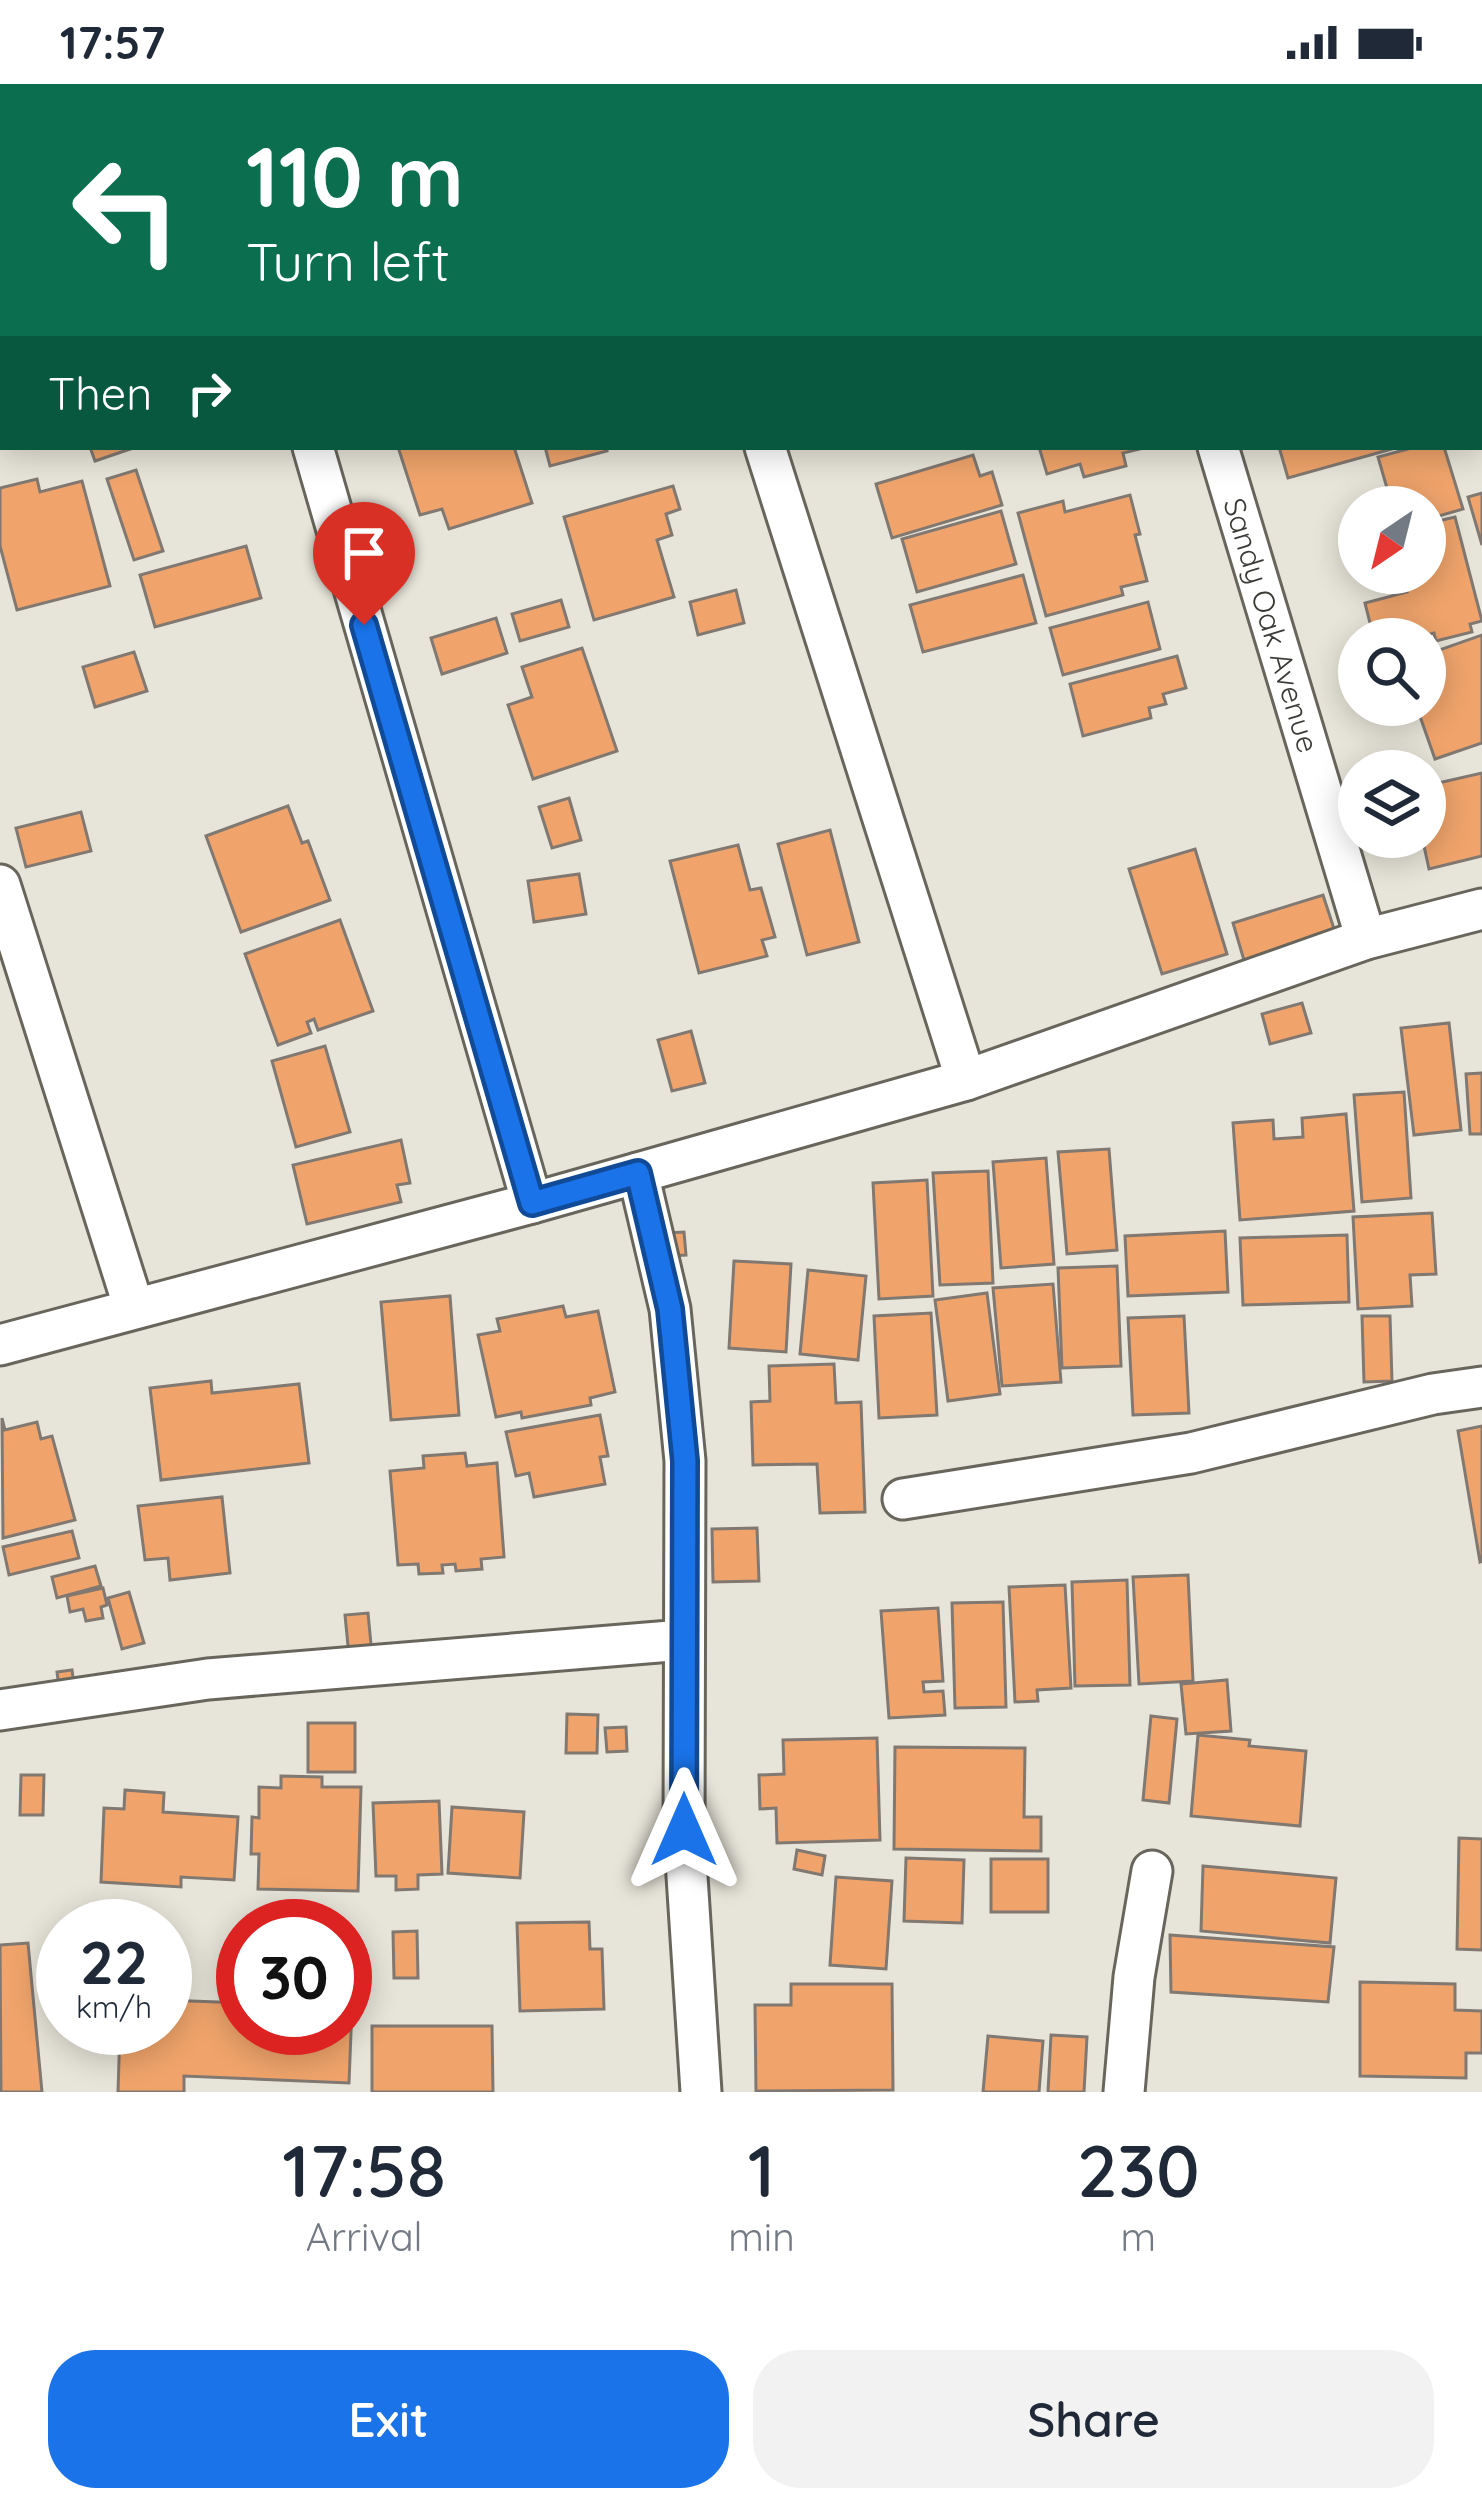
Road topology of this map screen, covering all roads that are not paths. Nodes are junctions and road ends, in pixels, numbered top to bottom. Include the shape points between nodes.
1 (314, 450) edge
2 (766, 450) edge
3 (1219, 450) edge
4 (0, 885) edge
5 (1482, 909) edge
6 (1366, 939) junction
7 (966, 1080) junction
8 (638, 1173) junction
9 (532, 1203) junction
10 (134, 1308) junction
11 (0, 1345) edge
12 (1482, 1387) edge
13 (902, 1499) dead end
14 (683, 1640) junction
15 (0, 1711) edge
16 (1153, 1870) dead end
17 (701, 2092) edge
18 (1124, 2092) edge

1 - 9 street
2 - 7 street
3 - 6 street, Sandy Oak Avenue
4 - 10 street
5 - 6 street
6 - 7 street
7 - 8 street
8 - 9 street
8 - 14 street via 670,1309 683,1439
9 - 10 street
10 - 11 street
12 - 13 street via 1191,1453
14 - 15 street via 208,1679
14 - 17 street via 684,1830
16 - 18 street

